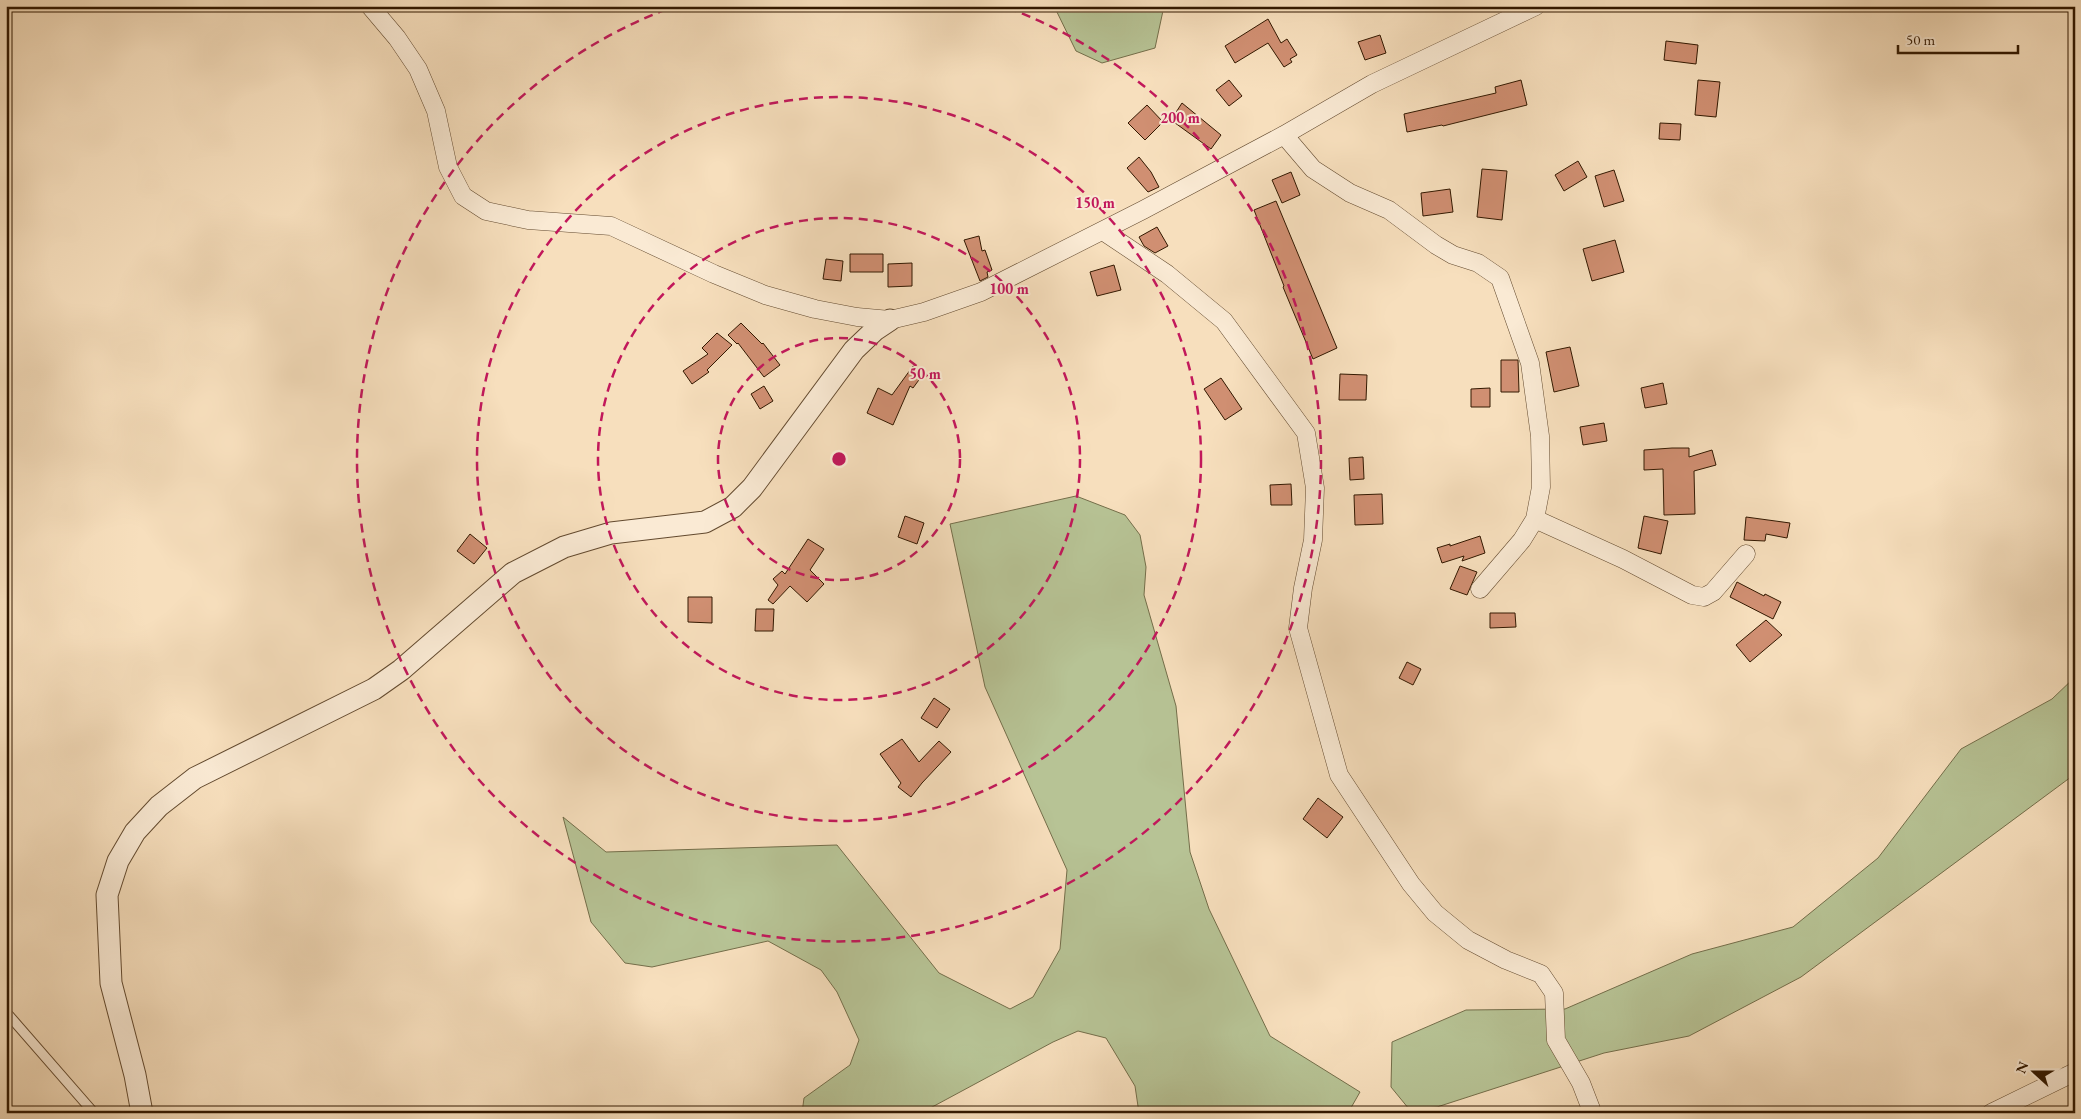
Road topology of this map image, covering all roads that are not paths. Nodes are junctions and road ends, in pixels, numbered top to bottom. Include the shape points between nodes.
1 (370, 6) edge
2 (1536, 6) edge
3 (1284, 135) junction
4 (1103, 231) junction
5 (890, 320) junction
6 (1535, 518) junction
7 (1746, 554) dead end
8 (1480, 589) dead end
9 (6, 1012) edge
10 (2075, 1072) edge
11 (94, 1113) edge
12 (142, 1113) edge
13 (1590, 1113) edge
14 (1990, 1113) edge

1 - 5 street via 418,69 436,110 448,166 463,196 486,211 528,220 611,226 766,295 815,309
2 - 3 street via 1372,84
3 - 4 street
3 - 6 street via 1313,169 1350,193 1389,210 1453,255 1478,263 1500,278 1530,362 1540,436 1541,487
4 - 5 street via 981,292
4 - 13 street via 1167,274 1224,321 1306,433 1315,488 1313,540 1302,588 1298,628 1339,775 1411,884 1435,913 1468,940 1541,974 1554,993 1556,1040 1581,1083
5 - 12 street via 854,350 758,481 733,507 706,522 611,533 564,548 513,573 401,670 374,689 195,778 159,806 135,832 118,860 107,895 111,983
6 - 7 street via 1692,595 1704,597 1713,592
6 - 8 street via 1522,540
9 - 11 lane
10 - 14 street

